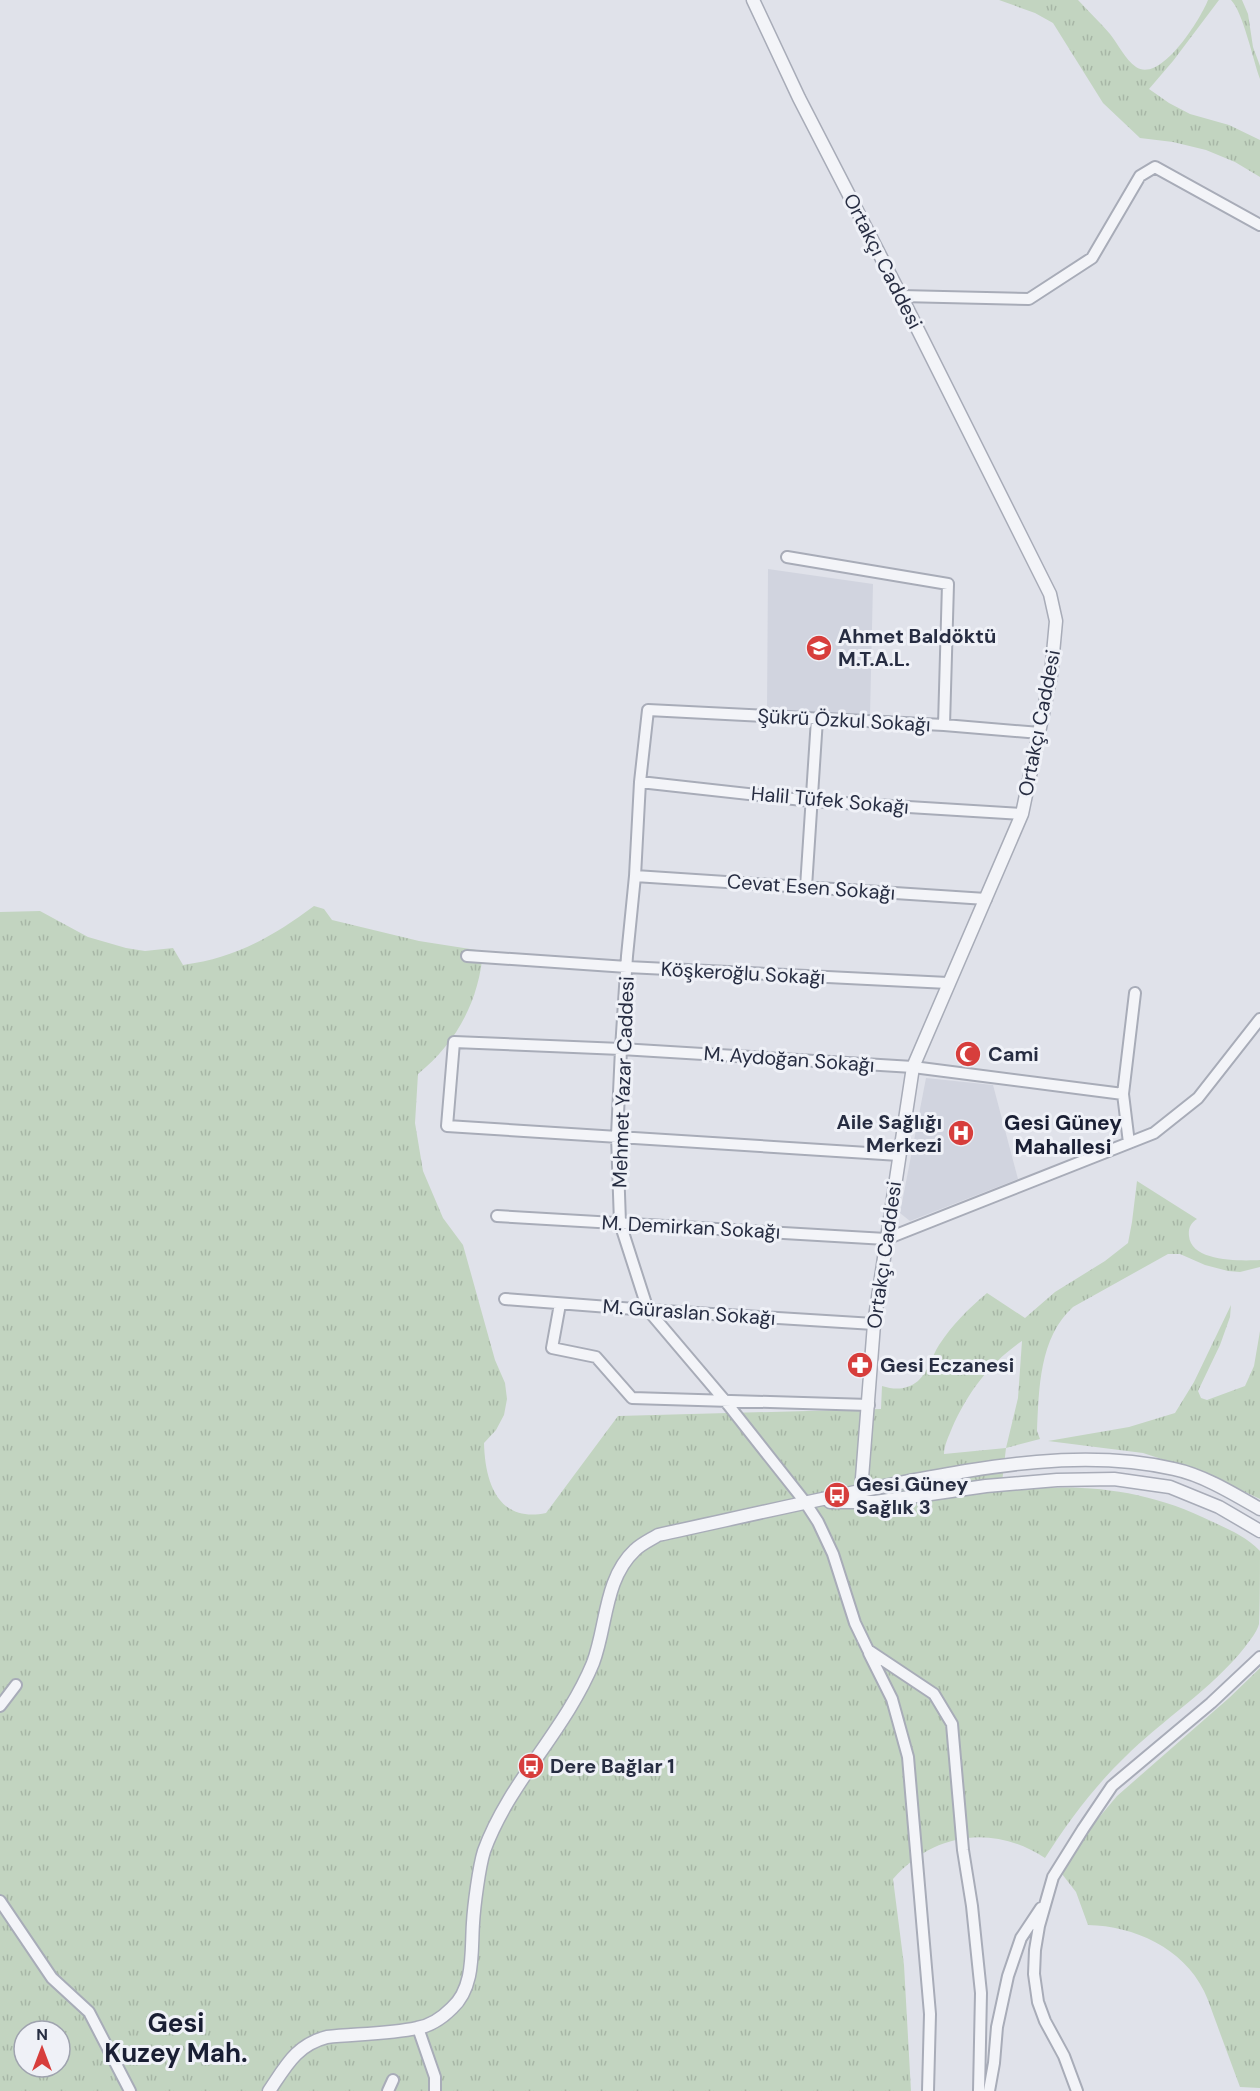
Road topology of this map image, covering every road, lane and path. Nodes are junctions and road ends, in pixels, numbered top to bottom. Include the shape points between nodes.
1 (753, 0) edge
2 (1260, 225) edge
3 (901, 296) junction
4 (787, 557) dead end
5 (648, 710) joint
6 (817, 719) junction
7 (944, 725) junction
8 (1040, 733) junction
9 (640, 782) junction
10 (811, 801) junction
11 (1022, 814) junction
12 (635, 876) junction
13 (806, 887) junction
14 (986, 899) junction
15 (467, 956) dead end
16 (627, 967) junction
17 (948, 983) junction
18 (1135, 993) dead end
19 (1260, 1019) edge
20 (621, 1049) junction
21 (913, 1067) junction
22 (1123, 1094) junction
23 (616, 1136) junction
24 (1129, 1143) junction
25 (898, 1155) junction
26 (497, 1216) dead end
27 (620, 1223) junction
28 (886, 1239) junction
29 (505, 1299) dead end
30 (560, 1304) junction
31 (648, 1310) junction
32 (874, 1324) junction
33 (726, 1402) junction
34 (868, 1405) junction
35 (861, 1491) junction
36 (805, 1502) junction
37 (1260, 1509) edge
38 (1260, 1531) edge
39 (868, 1650) junction
40 (1260, 1657) edge
41 (16, 1685) dead end
42 (0, 1706) edge
43 (1048, 1898) junction
44 (0, 1901) edge
45 (418, 2028) junction
46 (393, 2080) dead end
47 (130, 2091) edge
48 (268, 2091) edge
49 (388, 2091) edge
50 (435, 2091) edge
51 (928, 2091) edge
52 (979, 2091) edge
53 (988, 2091) edge
54 (1077, 2091) edge

1 - 3 street, Ortakçı Caddesi
2 - 3 street via 1155,167 1140,176 1092,258 1029,299
3 - 8 street, Ortakçı Caddesi via 1050,594 1056,621 1052,675
4 - 7 street via 948,584
5 - 6 street, Şükrü Özkul Sokağı
5 - 9 street, Mehmet Yazar Caddesi
6 - 7 street, Şükrü Özkul Sokağı
6 - 10 street
7 - 8 street, Şükrü Özkul Sokağı
8 - 11 street, Ortakçı Caddesi
9 - 10 street, Halil Tüfek Sokağı
9 - 12 street, Mehmet Yazar Caddesi
10 - 11 street, Halil Tüfek Sokağı
10 - 13 street
11 - 14 street, Ortakçı Caddesi
12 - 13 street, Cevat Esen Sokağı
12 - 16 street, Mehmet Yazar Caddesi
13 - 14 street, Cevat Esen Sokağı
14 - 17 street, Ortakçı Caddesi
15 - 16 street, Köşkeroğlu Sokağı
16 - 17 street, Köşkeroğlu Sokağı
16 - 20 street, Mehmet Yazar Caddesi
17 - 21 street, Ortakçı Caddesi
18 - 22 street
19 - 24 street via 1198,1098 1154,1133
20 - 21 street, M. Aydoğan Sokağı
20 - 23 street, Mehmet Yazar Caddesi
20 - 23 street, M. Aydoğan Sokağı via 454,1042 447,1126
21 - 22 street, M. Aydoğan Sokağı
21 - 25 street, Ortakçı Caddesi
22 - 24 street
23 - 25 street
23 - 27 street, Mehmet Yazar Caddesi
24 - 28 street
25 - 28 street, Ortakçı Caddesi
26 - 27 street, M. Demirkan Sokağı
27 - 28 street, M. Demirkan Sokağı
27 - 31 street, Mehmet Yazar Caddesi
28 - 32 street, Ortakçı Caddesi
29 - 30 street, M. Güraslan Sokağı
30 - 31 street, M. Güraslan Sokağı
30 - 33 street via 552,1348 596,1357 632,1398
31 - 32 street, M. Güraslan Sokağı
31 - 33 street, Mehmet Yazar Caddesi
32 - 34 street, Ortakçı Caddesi
33 - 34 street
33 - 36 street, Mehmet Yazar Caddesi
34 - 35 street, Ortakçı Caddesi
35 - 36 street
35 - 37 street via 984,1467 1115,1460 1175,1469 1227,1490
36 - 38 street via 875,1502 986,1486 1114,1479 1170,1487 1219,1507
36 - 39 street, Mehmet Yazar Caddesi via 833,1554
36 - 45 street via 658,1535 635,1550 621,1566 613,1582 593,1663 558,1729 514,1790 484,1852 466,1988 454,2006 437,2020
39 - 51 street, Mehmet Yazar Caddesi via 892,1699 908,1757 930,2014
39 - 52 street via 934,1694 952,1724 981,1993
40 - 43 street via 1113,1786 1053,1877
41 - 42 street
43 - 53 street via 1021,1938 1008,1976 996,2027
43 - 54 street via 1035,1950 1038,2002
44 - 47 street via 52,1978 89,2012
45 - 48 street via 314,2040 293,2056
45 - 50 street via 435,2077
46 - 49 street

